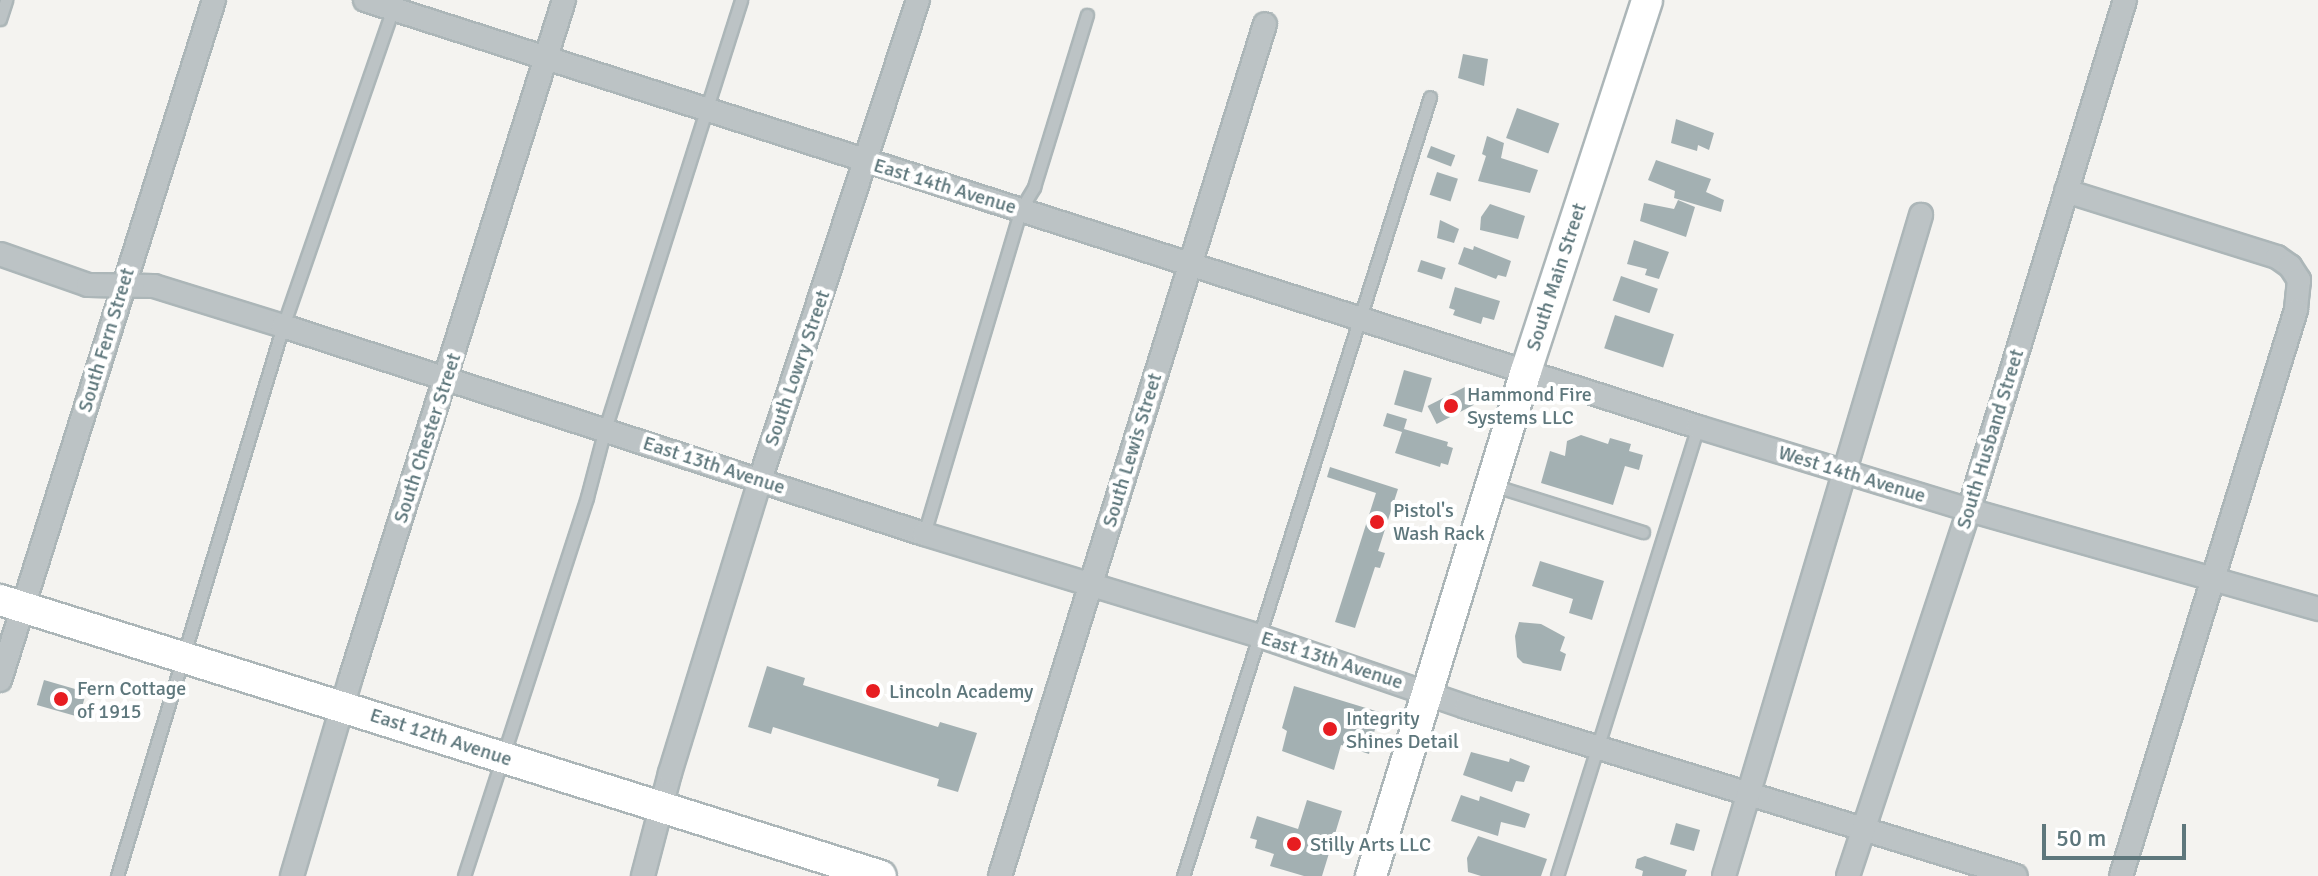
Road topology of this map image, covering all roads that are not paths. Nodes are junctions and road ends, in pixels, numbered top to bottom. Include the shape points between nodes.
1 (6, 0) edge
2 (214, 0) edge
3 (365, 0) edge
4 (564, 0) edge
5 (741, 0) edge
6 (918, 0) edge
7 (1647, 0) edge
8 (2125, 0) edge
9 (394, 4) edge
10 (1087, 15) dead end
11 (0, 19) edge
12 (1265, 24) dead end
13 (547, 58) junction
14 (1430, 97) dead end
15 (708, 110) junction
16 (867, 161) junction
17 (2066, 191) junction
18 (1021, 209) junction
19 (1921, 215) dead end
20 (0, 254) edge
21 (1191, 263) junction
22 (123, 286) junction
23 (1359, 320) junction
24 (283, 326) junction
25 (1526, 371) junction
26 (446, 378) junction
27 (1698, 427) junction
28 (605, 429) junction
29 (1847, 471) junction
30 (760, 480) junction
31 (1491, 484) junction
32 (1969, 510) junction
33 (1643, 532) dead end
34 (924, 534) junction
35 (2213, 581) junction
36 (1090, 584) junction
37 (12, 604) edge
38 (2318, 609) edge
39 (1259, 636) junction
40 (184, 656) junction
41 (0, 680) edge
42 (1426, 692) junction
43 (342, 705) junction
44 (1595, 745) junction
45 (501, 756) junction
46 (1749, 795) junction
47 (663, 807) junction
48 (1862, 828) junction
49 (117, 876) edge
50 (292, 876) edge
51 (464, 876) edge
52 (643, 876) edge
53 (881, 876) edge
54 (1000, 876) edge
55 (1183, 876) edge
56 (1371, 876) edge
57 (1557, 876) edge
58 (1724, 876) edge
59 (1848, 876) edge
60 (2016, 876) edge
61 (2121, 876) edge

1 - 11 lane
2 - 22 street, South Fern Street
3 - 9 street, East 14th Avenue
4 - 13 street, South Chester Street
5 - 15 lane
6 - 16 street, South Lowry Street
7 - 25 main road, South Main Street
8 - 17 street, South Husband Street
9 - 13 street, East 14th Avenue
9 - 24 lane
10 - 18 lane via 1034,187
12 - 21 street, South Lewis Street
13 - 15 street, East 14th Avenue
13 - 26 street, South Chester Street
14 - 23 lane
15 - 16 street, East 14th Avenue
15 - 28 lane
16 - 18 street, East 14th Avenue
16 - 30 street, South Lowry Street
17 - 32 street, South Husband Street
17 - 35 street via 2277,257 2299,280 2296,310
18 - 21 street, East 14th Avenue
18 - 34 lane
19 - 29 street
20 - 22 street, East 13th Avenue via 88,285
21 - 23 street, East 14th Avenue
21 - 36 street, South Lewis Street
22 - 24 street, East 13th Avenue via 154,286
22 - 37 street, South Fern Street
23 - 25 street, East 14th Avenue
23 - 39 lane
24 - 26 street, East 13th Avenue
24 - 40 lane
25 - 27 street, West 14th Avenue
25 - 31 main road, South Main Street
26 - 28 street, East 13th Avenue
26 - 43 street, South Chester Street
27 - 29 street, West 14th Avenue
27 - 44 lane
28 - 30 street, East 13th Avenue
28 - 45 lane
29 - 32 street, West 14th Avenue
29 - 46 street
30 - 34 street, East 13th Avenue
30 - 47 street, South Lowry Street
31 - 33 lane
31 - 42 main road, South Main Street
32 - 35 street, West 14th Avenue
32 - 48 street, South Husband Street
34 - 36 street, East 13th Avenue
35 - 38 street, West 14th Avenue
35 - 61 street
36 - 39 street, East 13th Avenue
36 - 54 street, South Lewis Street
37 - 40 main road, East 12th Avenue
37 - 41 street, South Fern Street
39 - 42 street, East 13th Avenue
39 - 55 lane
40 - 43 main road, East 12th Avenue
40 - 49 lane
42 - 44 street, East 13th Avenue
42 - 56 main road, South Main Street
43 - 45 main road, East 12th Avenue
43 - 50 street, South Chester Street
44 - 46 street, East 13th Avenue
44 - 57 lane
45 - 47 main road, East 12th Avenue
45 - 51 lane
46 - 48 street, East 13th Avenue
46 - 58 street
47 - 52 street, South Lowry Street
47 - 53 main road, East 12th Avenue via 822,862
48 - 59 street, South Husband Street
48 - 60 street, East 13th Avenue

